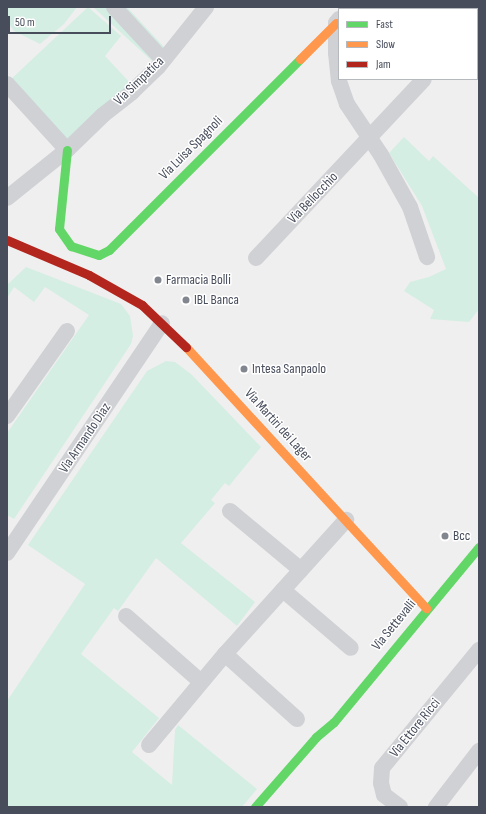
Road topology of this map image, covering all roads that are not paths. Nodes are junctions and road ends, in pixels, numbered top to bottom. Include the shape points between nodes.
1 (114, 7) edge
2 (206, 7) edge
3 (337, 21) edge
4 (338, 51) edge
5 (163, 60) junction
6 (339, 80) edge
7 (423, 80) edge
8 (7, 84) edge
9 (370, 139) junction
10 (67, 150) junction
11 (7, 198) edge
12 (7, 240) edge
13 (427, 257) dead end
14 (256, 258) dead end
15 (162, 323) junction
16 (67, 331) dead end
17 (7, 416) edge
18 (230, 511) dead end
19 (346, 520) junction
20 (9, 543) edge
21 (479, 547) edge
22 (301, 570) junction
23 (283, 590) junction
24 (426, 608) junction
25 (126, 616) dead end
26 (351, 648) dead end
27 (479, 650) edge
28 (225, 654) junction
29 (201, 682) junction
30 (297, 719) dead end
31 (334, 722) junction
32 (149, 745) dead end
33 (326, 745) dead end
34 (479, 751) edge
35 (255, 807) edge
36 (400, 807) edge
37 (436, 807) edge

1 - 5 street
2 - 5 street, Via Simpatica
3 - 4 street
3 - 10 street, Via Luisa Spagnoli via 109,250 98,255 71,246 59,229
5 - 10 street, Via Simpatica
6 - 9 street via 347,104
7 - 9 street, Via Bellocchio
8 - 10 street
9 - 13 street via 410,207
9 - 14 street, Via Bellocchio
10 - 11 street, Via Simpatica
12 - 15 street, Via Martiri dei Lager via 117,288
15 - 19 street, Via Martiri dei Lager via 202,362
15 - 20 street, Via Armando Diaz
16 - 17 street
18 - 22 street
19 - 22 street
19 - 24 street, Via Martiri dei Lager
21 - 24 street, Via Settevalli
22 - 23 street
23 - 26 street
23 - 28 street
24 - 31 street, Via Settevalli
25 - 29 street
27 - 36 street, Via Ettore Ricci via 382,768 380,783 384,796
28 - 29 street
28 - 30 street
29 - 32 street
31 - 33 street, Via Settevalli
31 - 35 street, Via Settevalli via 316,737
34 - 37 street

